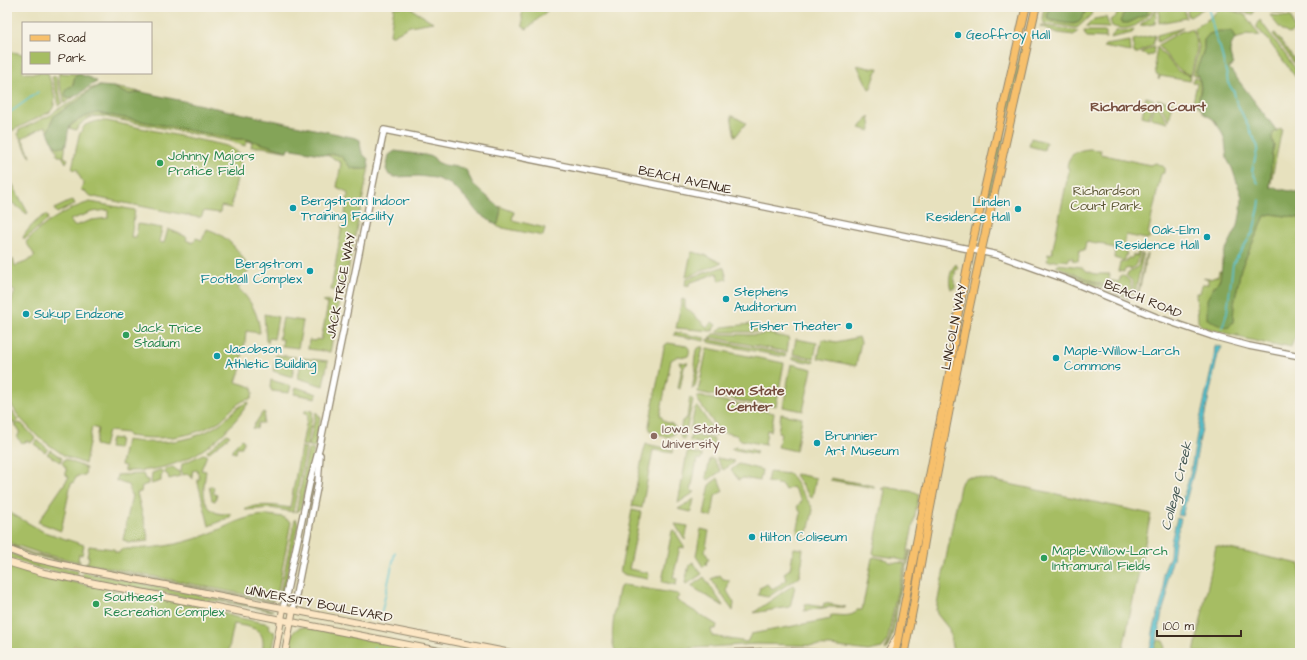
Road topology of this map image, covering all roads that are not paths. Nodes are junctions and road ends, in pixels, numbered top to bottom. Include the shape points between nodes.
1 (1026, 7) edge
2 (1036, 7) edge
3 (384, 130) joint
4 (971, 250) junction
5 (981, 252) junction
6 (1300, 356) edge
7 (320, 446) junction
8 (7, 549) edge
9 (7, 562) edge
10 (283, 608) junction
11 (293, 610) junction
12 (281, 620) junction
13 (290, 622) junction
14 (898, 634) junction
15 (908, 637) junction
16 (275, 653) edge
17 (285, 653) edge
18 (449, 653) edge
19 (511, 653) edge
20 (724, 653) edge
21 (819, 653) edge
22 (887, 653) edge
23 (894, 653) edge
24 (904, 653) edge
25 (909, 653) edge

1 - 4 main road, LINCOLN WAY
2 - 5 main road, LINCOLN WAY
3 - 4 street, BEACH AVENUE
3 - 7 street, JACK TRICE WAY
4 - 5 street, BEACH AVENUE
4 - 14 main road, LINCOLN WAY
5 - 6 street, BEACH ROAD via 1038,268 1212,336
5 - 15 main road, LINCOLN WAY via 928,515
7 - 10 street, JACK TRICE WAY via 308,489
7 - 11 street, JACK TRICE WAY via 318,484
8 - 10 main road, UNIVERSITY BOULEVARD via 45,561
9 - 12 main road, UNIVERSITY BOULEVARD via 44,573
10 - 11 main road, UNIVERSITY BOULEVARD
10 - 12 main road
11 - 13 main road
11 - 19 main road, UNIVERSITY BOULEVARD
12 - 13 main road, UNIVERSITY BOULEVARD
12 - 16 main road
13 - 17 main road
13 - 18 main road, UNIVERSITY BOULEVARD
14 - 22 main road
14 - 23 main road, LINCOLN WAY
15 - 24 main road, LINCOLN WAY
15 - 25 main road
20 - 21 main road

